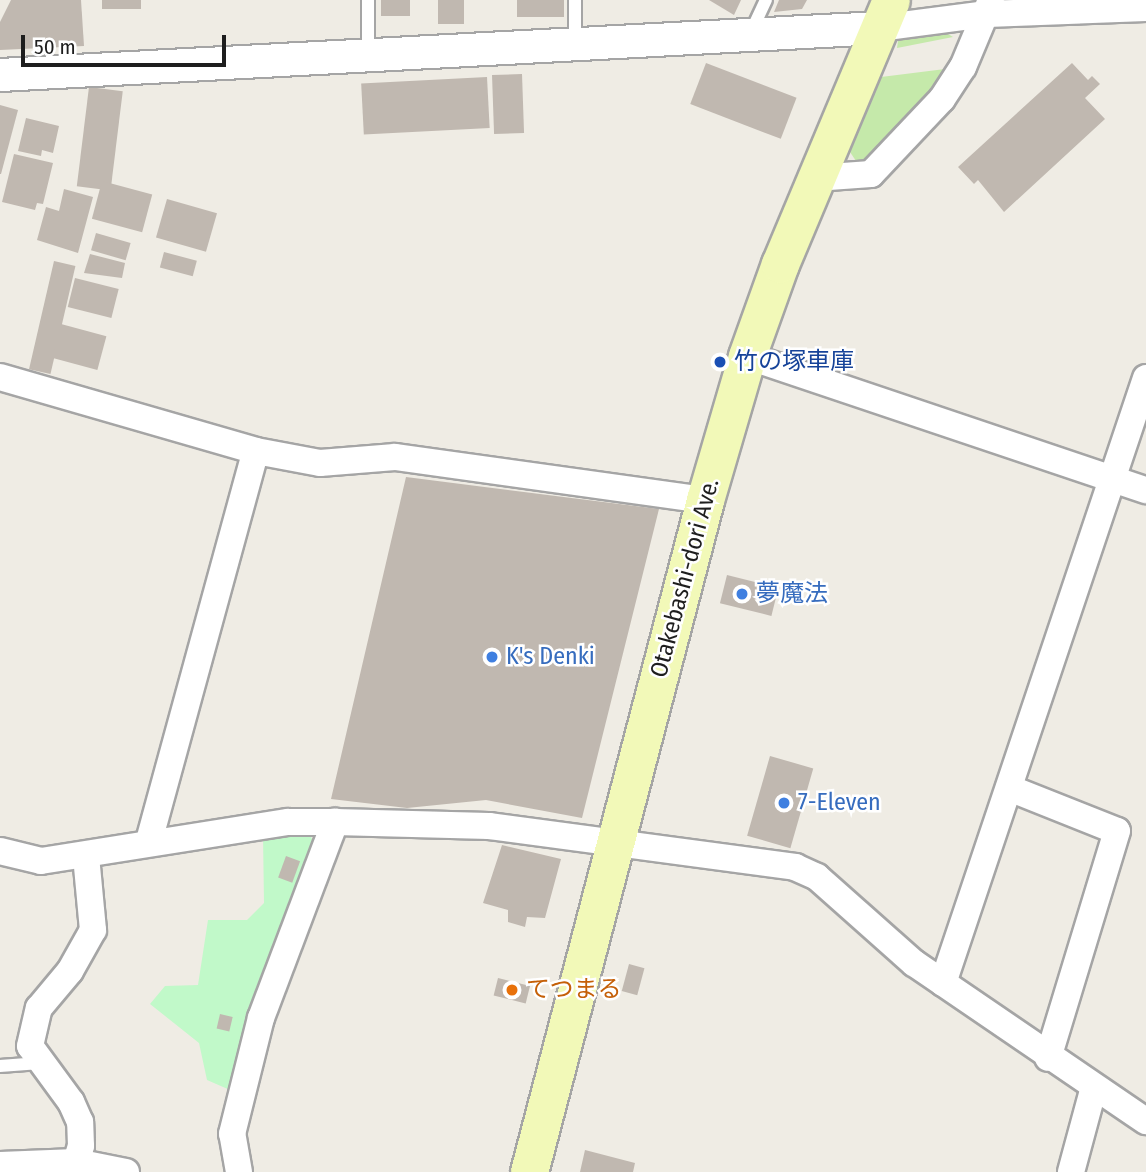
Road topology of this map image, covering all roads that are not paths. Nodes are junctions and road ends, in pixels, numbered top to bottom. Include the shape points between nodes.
1 (368, 0) edge
2 (575, 0) edge
3 (766, 0) edge
4 (989, 7) edge
5 (1146, 8) edge
6 (885, 14) edge
7 (751, 32) junction
8 (575, 43) junction
9 (368, 54) junction
10 (0, 75) edge
11 (816, 178) junction
12 (747, 356) junction
13 (0, 377) edge
14 (1146, 377) edge
15 (256, 451) junction
16 (1112, 479) junction
17 (1146, 491) edge
18 (705, 500) junction
19 (1009, 788) junction
20 (335, 822) junction
21 (149, 841) junction
22 (615, 844) junction
23 (0, 851) edge
24 (86, 856) junction
25 (943, 983) junction
26 (1048, 1058) junction
27 (40, 1063) junction
28 (0, 1066) edge
29 (1094, 1087) junction
30 (1146, 1121) edge
31 (0, 1165) edge
32 (67, 1166) edge
33 (126, 1172) edge
34 (239, 1172) edge
35 (529, 1172) edge
36 (1071, 1172) edge

1 - 9 lane
2 - 8 lane
3 - 7 lane
4 - 5 street
4 - 6 street
4 - 11 street via 963,67 942,99 871,174
6 - 7 street
6 - 11 main road, Otakebashi-dori Ave.
7 - 8 street
8 - 9 street
9 - 10 street
11 - 12 main road, Otakebashi-dori Ave.
12 - 16 street
12 - 18 main road, Otakebashi-dori Ave.
13 - 15 street
14 - 16 street
15 - 18 street via 320,463 395,457
15 - 21 street
16 - 17 street
16 - 19 street
18 - 22 main road, Otakebashi-dori Ave.
19 - 25 street
19 - 26 street via 1118,831
20 - 21 street via 288,822
20 - 22 street via 489,825
20 - 34 street via 261,1018 232,1134
21 - 24 street
22 - 25 street via 795,867 817,877
22 - 35 main road, Otakebashi-dori Ave.
23 - 24 street via 41,861
24 - 27 street via 93,930 70,971 39,1008 30,1045
25 - 26 street
26 - 29 street
27 - 28 lane
27 - 32 street via 71,1101 80,1122 81,1146
29 - 30 street
29 - 36 street
31 - 32 street
32 - 33 street

